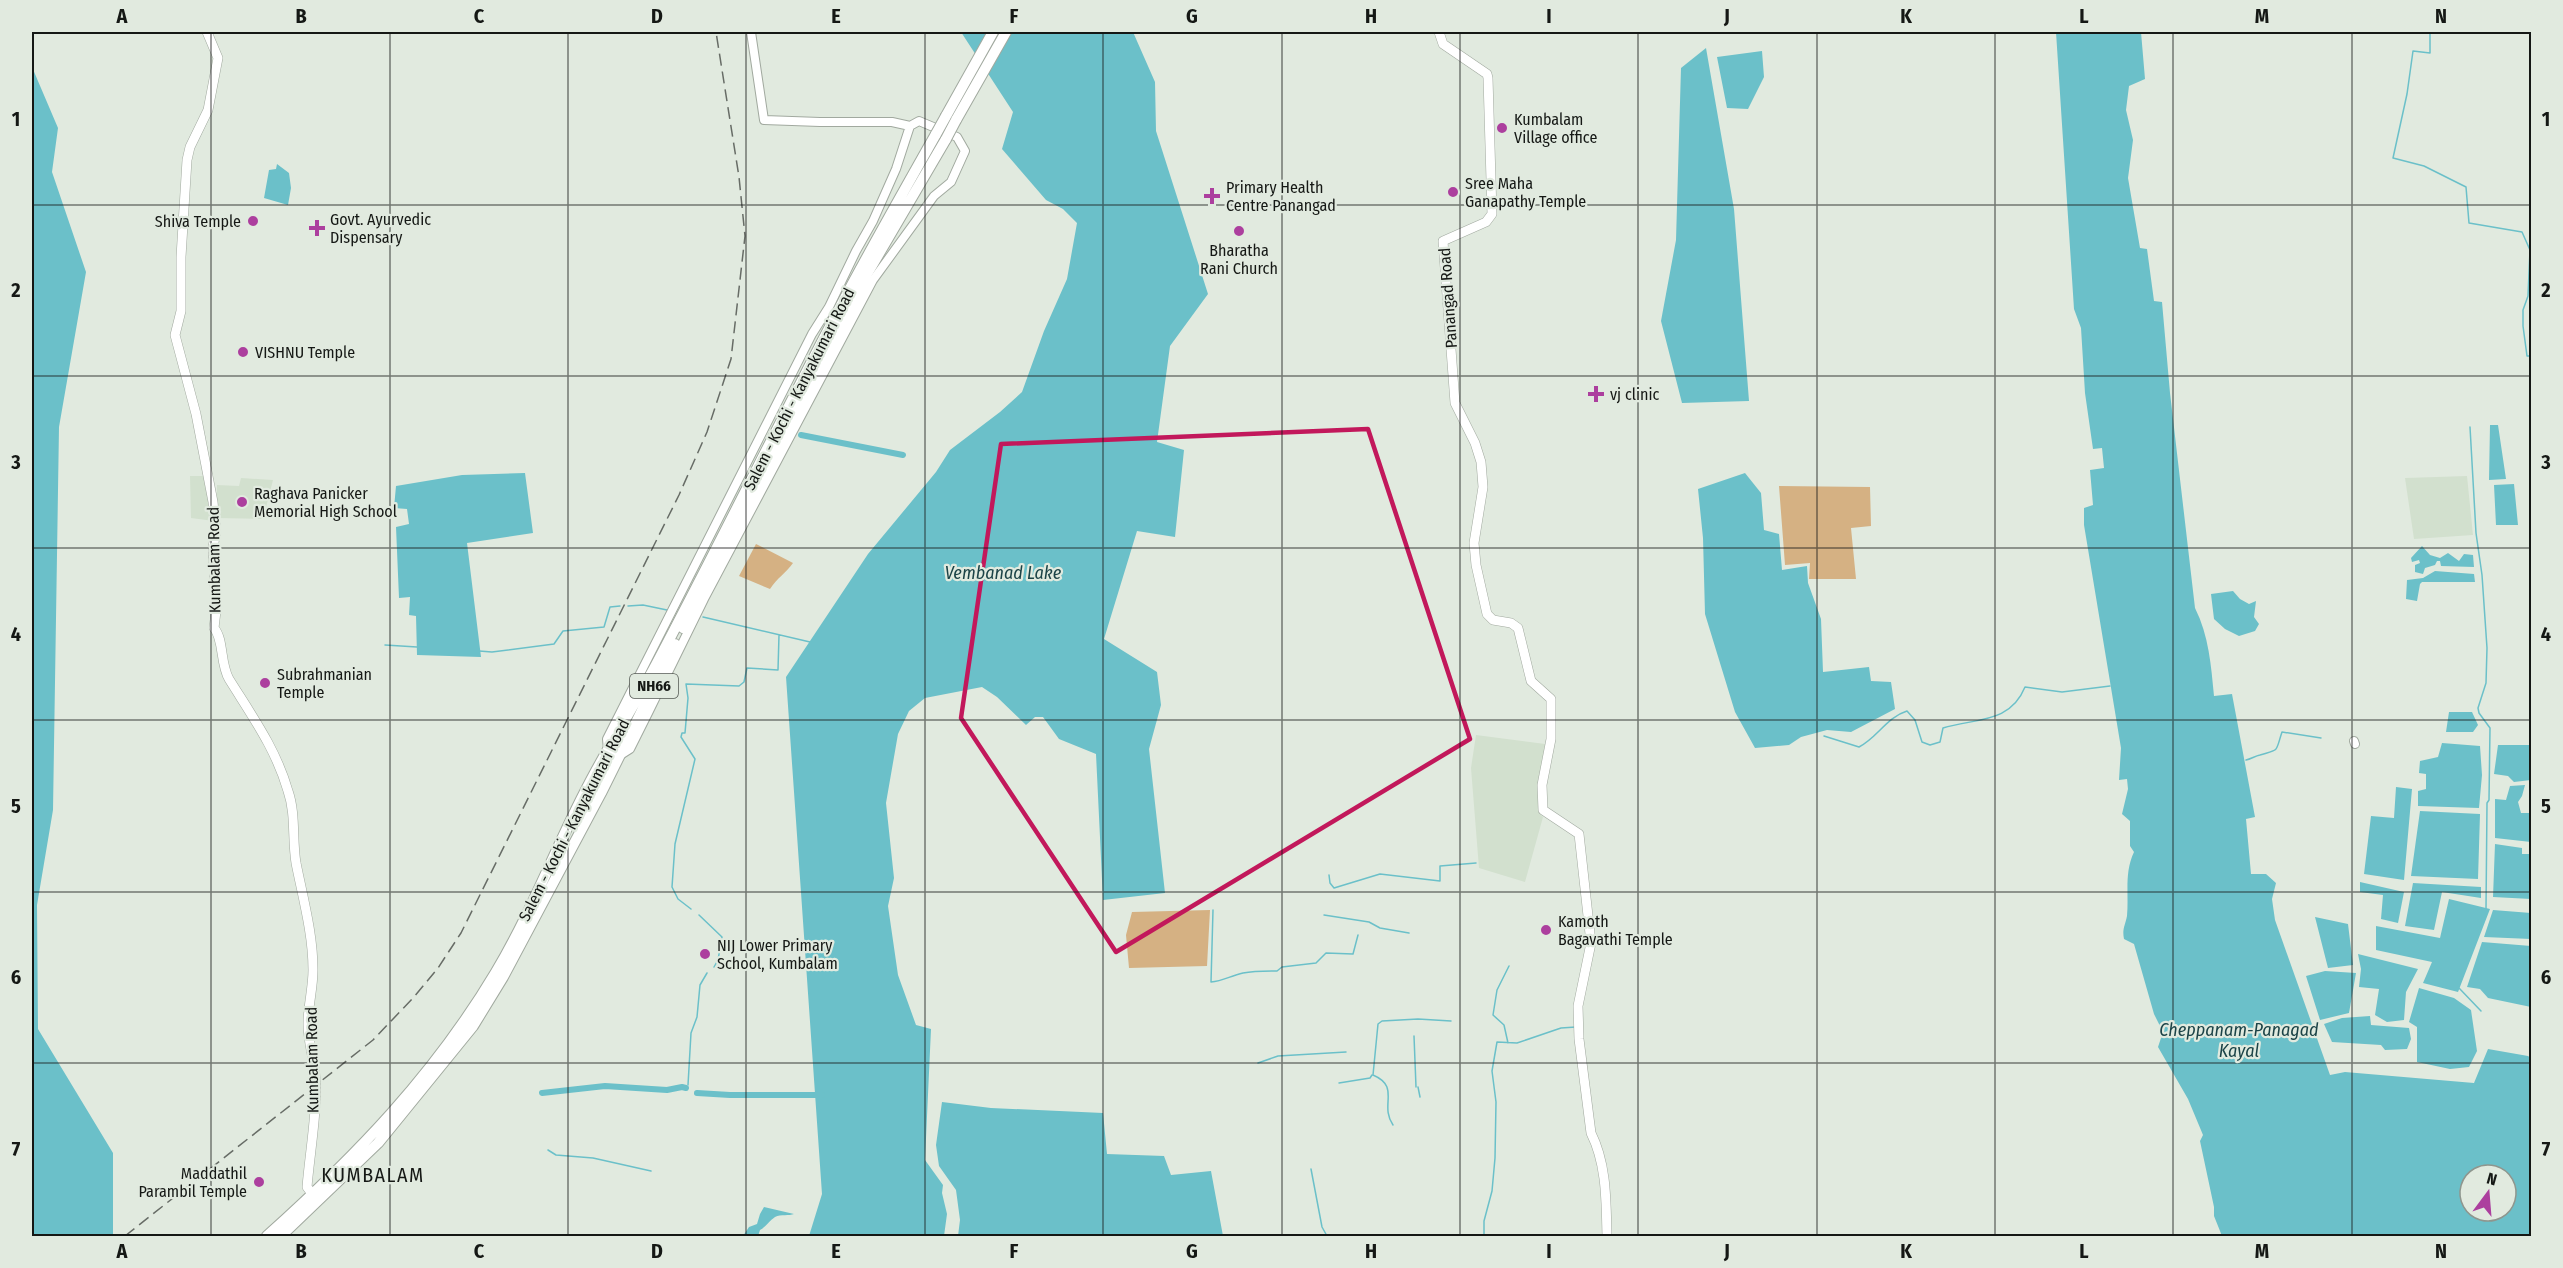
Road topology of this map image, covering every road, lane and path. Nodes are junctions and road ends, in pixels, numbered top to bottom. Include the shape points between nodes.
1 (207, 32) edge
2 (751, 32) edge
3 (993, 32) edge
4 (1006, 32) edge
5 (1439, 32) edge
6 (967, 91) junction
7 (910, 126) junction
8 (942, 134) junction
9 (800, 361) junction
10 (810, 367) junction
11 (608, 750) junction
12 (619, 756) junction
13 (310, 1191) junction
14 (267, 1236) edge
15 (281, 1236) edge
16 (1607, 1236) edge

1 - 13 main road, Kumbalam Road via 218,58 208,110 189,147 181,310 175,335 213,502 214,628 219,633 228,677 275,753 295,825 296,861 312,944 308,1021 315,1092
2 - 7 street via 764,120 892,122
3 - 6 highway, NH66
4 - 6 highway, NH66
5 - 16 main road, Panangad Road via 1443,44 1488,78 1492,214 1486,222 1443,241 1455,403 1481,462 1483,487 1474,543 1487,614 1518,628 1531,681 1551,699 1543,810 1579,834 1591,943 1578,1006 1579,1039 1591,1133 1605,1182
6 - 8 highway, NH66, bridge
7 - 8 street via 919,122
7 - 9 street via 873,221
8 - 10 highway, Salem - Kochi - Kanyakumari Road / NH66 via 848,292
8 - 12 highway, Salem - Kochi - Kanyakumari Road / NH66
8 - 12 street via 965,151 951,182 933,196 873,280 704,599 630,749
9 - 10 highway
9 - 11 street via 607,739
10 - 11 highway, Salem - Kochi - Kanyakumari Road / NH66 via 657,664
11 - 12 street
11 - 13 highway, Salem - Kochi - Kanyakumari Road / NH66 via 503,960 469,1014 380,1129
12 - 15 highway, Salem - Kochi - Kanyakumari Road / NH66 via 503,977 473,1026 417,1103
13 - 14 highway, Salem - Kochi - Kanyakumari Road / NH66

